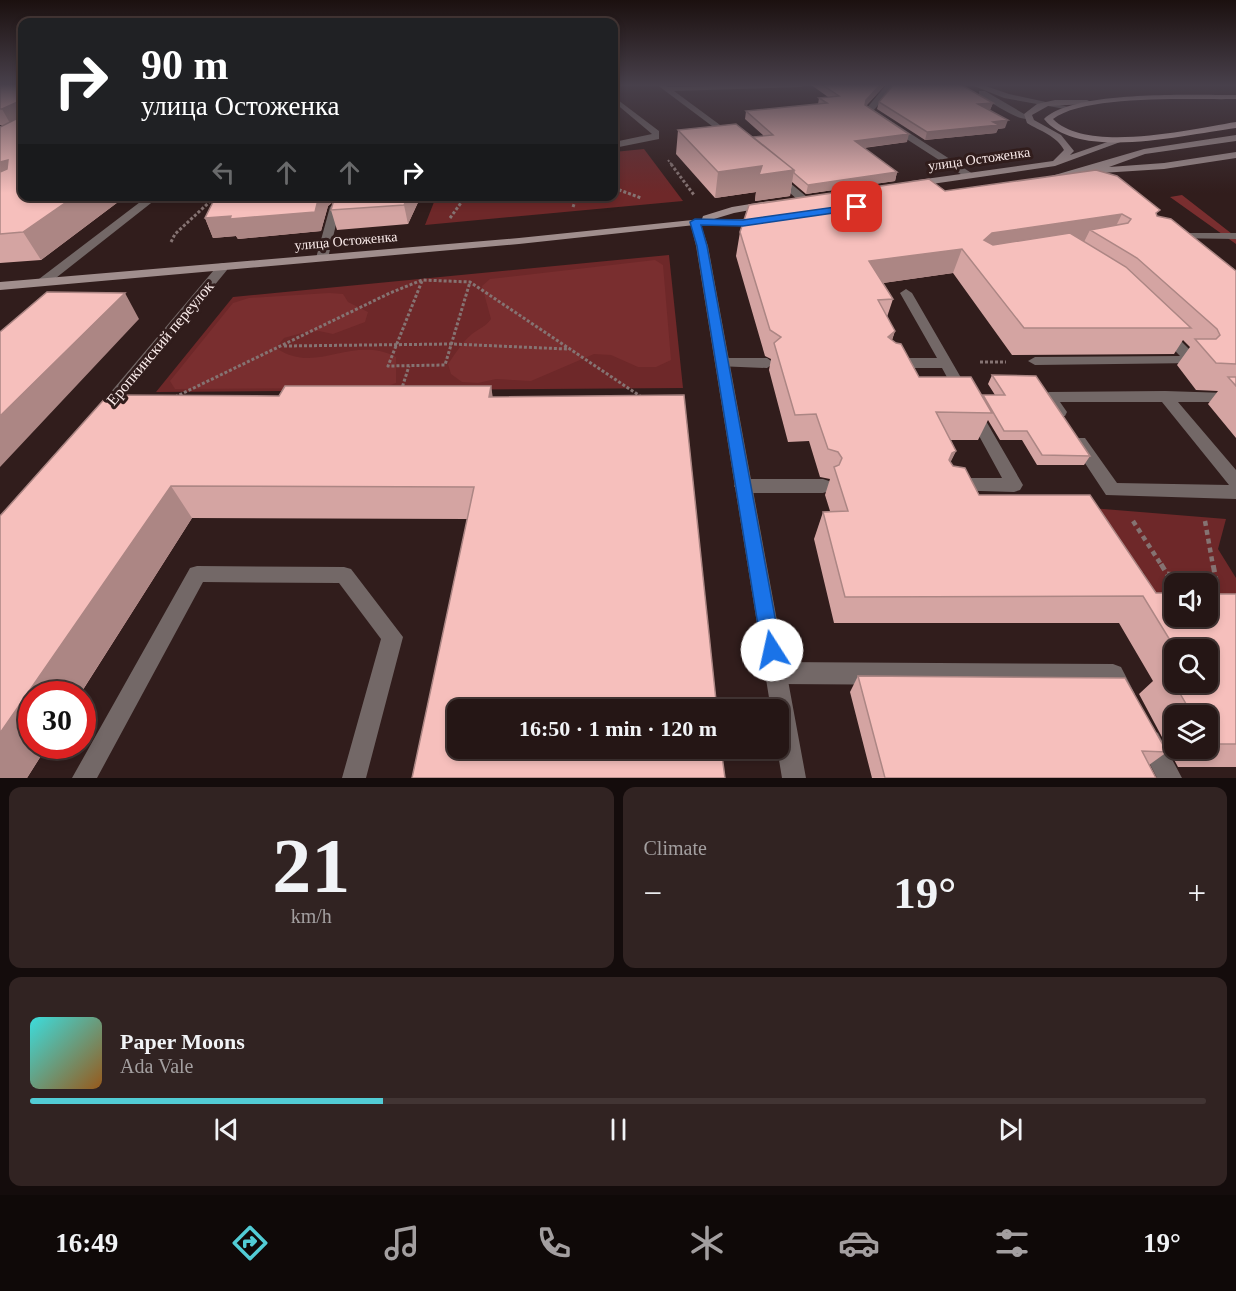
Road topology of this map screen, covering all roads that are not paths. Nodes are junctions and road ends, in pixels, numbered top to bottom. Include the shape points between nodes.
1 (640, 120) edge
2 (708, 120) edge
3 (883, 120) edge
4 (1030, 120) edge
5 (1049, 120) edge
6 (1236, 124) edge
7 (1236, 138) edge
8 (1119, 141) junction
9 (618, 144) edge
10 (743, 147) edge
11 (1236, 155) edge
12 (1055, 163) junction
13 (768, 169) edge
14 (1089, 170) junction
15 (970, 176) junction
16 (1045, 178) edge
17 (1113, 182) edge
18 (903, 185) edge
19 (814, 197) edge
20 (803, 199) junction
21 (791, 200) edge
22 (148, 201) edge
23 (344, 201) edge
24 (779, 202) edge
25 (779, 219) edge
26 (695, 222) junction
27 (1177, 232) junction
28 (1159, 236) edge
29 (1236, 236) edge
30 (1200, 251) edge
31 (322, 258) junction
32 (224, 267) junction
33 (43, 282) junction
34 (0, 286) edge
35 (906, 293) dead end
36 (1151, 320) edge
37 (1035, 361) edge
38 (722, 363) junction
39 (767, 363) dead end
40 (889, 363) edge
41 (947, 363) junction
42 (1165, 396) junction
43 (1222, 397) edge
44 (94, 421) edge
45 (1236, 482) edge
46 (743, 486) junction
47 (823, 486) dead end
48 (947, 486) edge
49 (1236, 492) edge
50 (776, 674) junction
51 (84, 778) edge
52 (354, 778) edge
53 (794, 778) edge
54 (1170, 778) edge

1 - 9 street via 656,137
2 - 10 street
3 - 15 street
4 - 12 main road, улица Остоженка via 1067,146 1069,151
5 - 8 main road via 1080,135
6 - 8 main road
7 - 14 main road, улица Остоженка via 1144,152
8 - 12 main road, улица Остоженка
11 - 14 main road via 1154,167
12 - 15 main road, улица Остоженка
13 - 20 street
14 - 16 main road, улица Остоженка
14 - 17 street
15 - 18 main road, улица Остоженка
19 - 20 main road
20 - 21 main road
22 - 33 street
23 - 31 street via 335,207
24 - 26 main road, улица Остоженка via 732,210
25 - 26 main road, улица Остоженка
26 - 31 main road, улица Остоженка
26 - 38 street
27 - 28 street
27 - 29 street
27 - 30 street
31 - 32 main road, улица Остоженка
32 - 33 main road, улица Остоженка
32 - 44 street, Еропкинский переулок
33 - 34 main road, улица Остоженка
35 - 41 street
36 - 37 street via 1192,360
38 - 39 street
38 - 46 street
40 - 41 street
41 - 48 street via 1014,485
42 - 43 street
42 - 45 street
42 - 49 street via 1049,397 1112,490
46 - 47 street
46 - 50 street
50 - 53 street
50 - 54 street via 1113,675
51 - 52 street via 197,574 344,575 392,636

